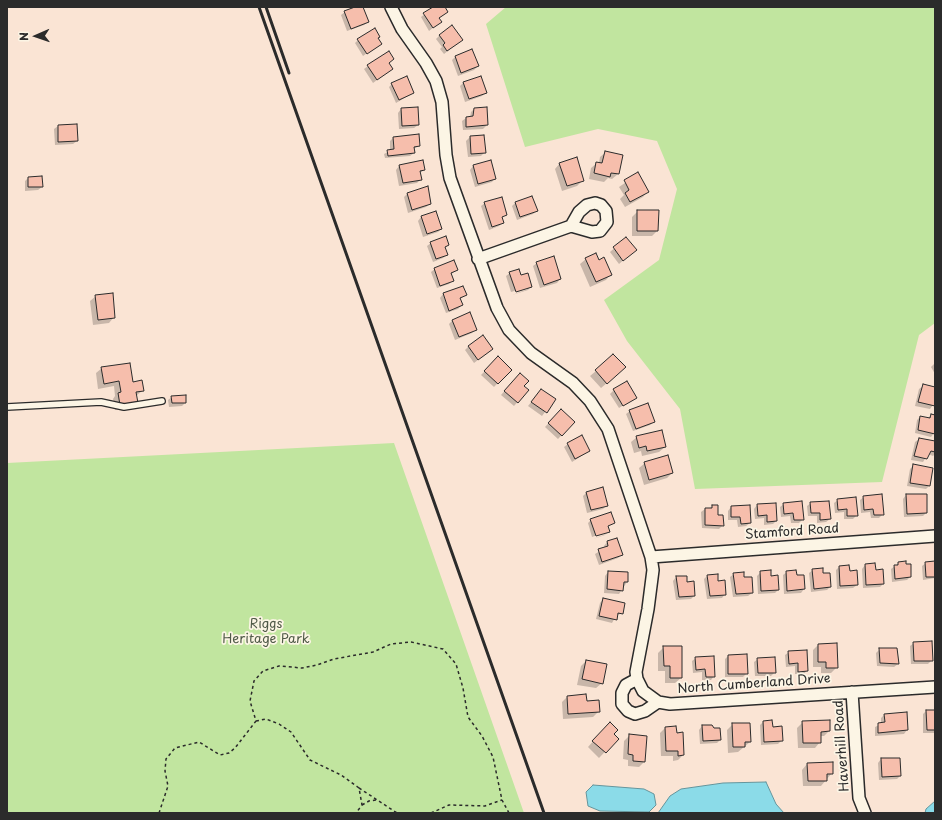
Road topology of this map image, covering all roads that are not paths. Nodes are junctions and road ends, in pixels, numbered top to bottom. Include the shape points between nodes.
1 (391, 7) edge
2 (571, 226) dead end
3 (478, 259) junction
4 (162, 401) dead end
5 (7, 407) edge
6 (935, 536) edge
7 (651, 557) junction
8 (637, 680) junction
9 (935, 686) edge
10 (852, 692) junction
11 (658, 702) junction
12 (859, 798) junction
13 (855, 813) edge
14 (865, 813) edge

1 - 3 street via 402,29 436,81 442,102 450,178
2 - 3 street
3 - 7 street via 508,330 531,353 572,383 590,401 608,429
4 - 5 lane via 124,407 100,402
6 - 7 street, Stamford Road
7 - 8 street via 653,583 639,652
8 - 11 street via 643,691
8 - 11 street via 626,685 622,693 622,704 628,711 635,714 645,711
9 - 10 street, North Cumberland Drive
10 - 11 street, North Cumberland Drive via 670,704
10 - 12 street, Haverhill Road
12 - 13 street, Haverhill Road
12 - 14 street, Haverhill Road

